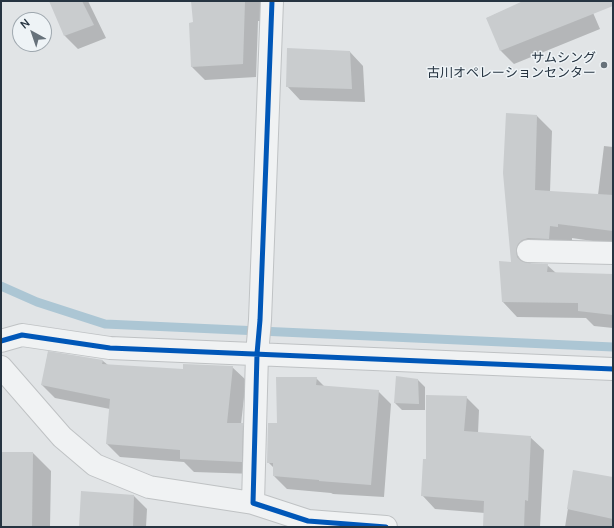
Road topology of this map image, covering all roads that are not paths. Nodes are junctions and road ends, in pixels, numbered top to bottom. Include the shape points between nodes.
1 (272, 1) edge
2 (528, 251) dead end
3 (613, 253) edge
4 (258, 338) junction
5 (1, 341) edge
6 (1, 367) edge
7 (613, 369) edge
8 (253, 503) junction
9 (386, 527) edge

1 - 4 street
2 - 3 street
4 - 5 street via 110,348 22,335
4 - 7 street
4 - 8 street
6 - 8 street via 62,436 95,465 149,487
8 - 9 street via 308,520

